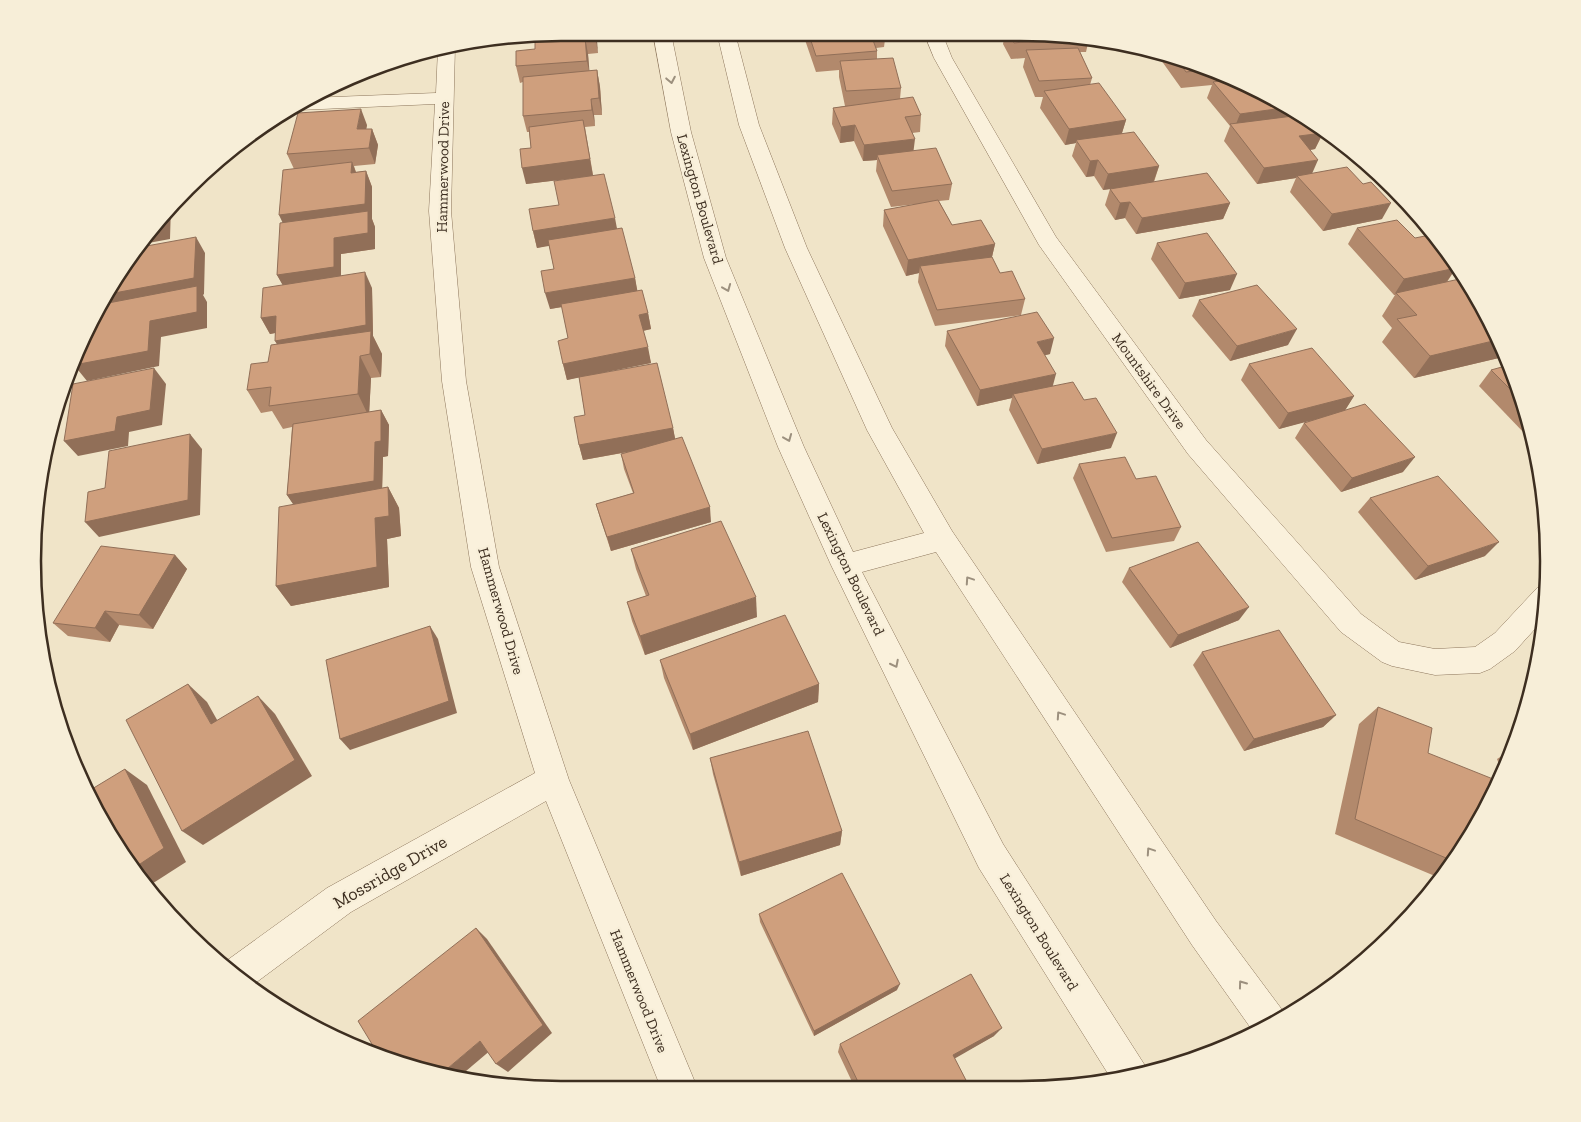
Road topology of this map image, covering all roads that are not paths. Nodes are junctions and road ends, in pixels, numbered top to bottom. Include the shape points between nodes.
1 (664, 41) edge
2 (728, 41) edge
3 (936, 41) edge
4 (447, 54) edge
5 (444, 98) junction
6 (315, 103) edge
7 (942, 540) junction
8 (845, 565) junction
9 (1538, 606) edge
10 (553, 780) junction
11 (242, 971) edge
12 (1266, 1018) edge
13 (1126, 1070) edge
14 (676, 1081) edge

1 -> 8 street, Lexington Boulevard via 681,132 715,258 791,447
2 - 7 street via 749,125 796,248 880,430
3 - 9 street, Mountshire Drive via 943,58 1047,240 1196,447 1351,623 1392,653 1435,662 1480,660 1505,642
4 - 5 street, Hammerwood Drive
5 - 6 street
5 - 10 street, Hammerwood Drive via 440,211 454,381 485,567
7 - 8 street
12 -> 7 street via 1199,924
8 -> 13 street, Lexington Boulevard via 991,856
10 - 11 street, Mossridge Drive via 339,900
10 - 14 street, Hammerwood Drive

